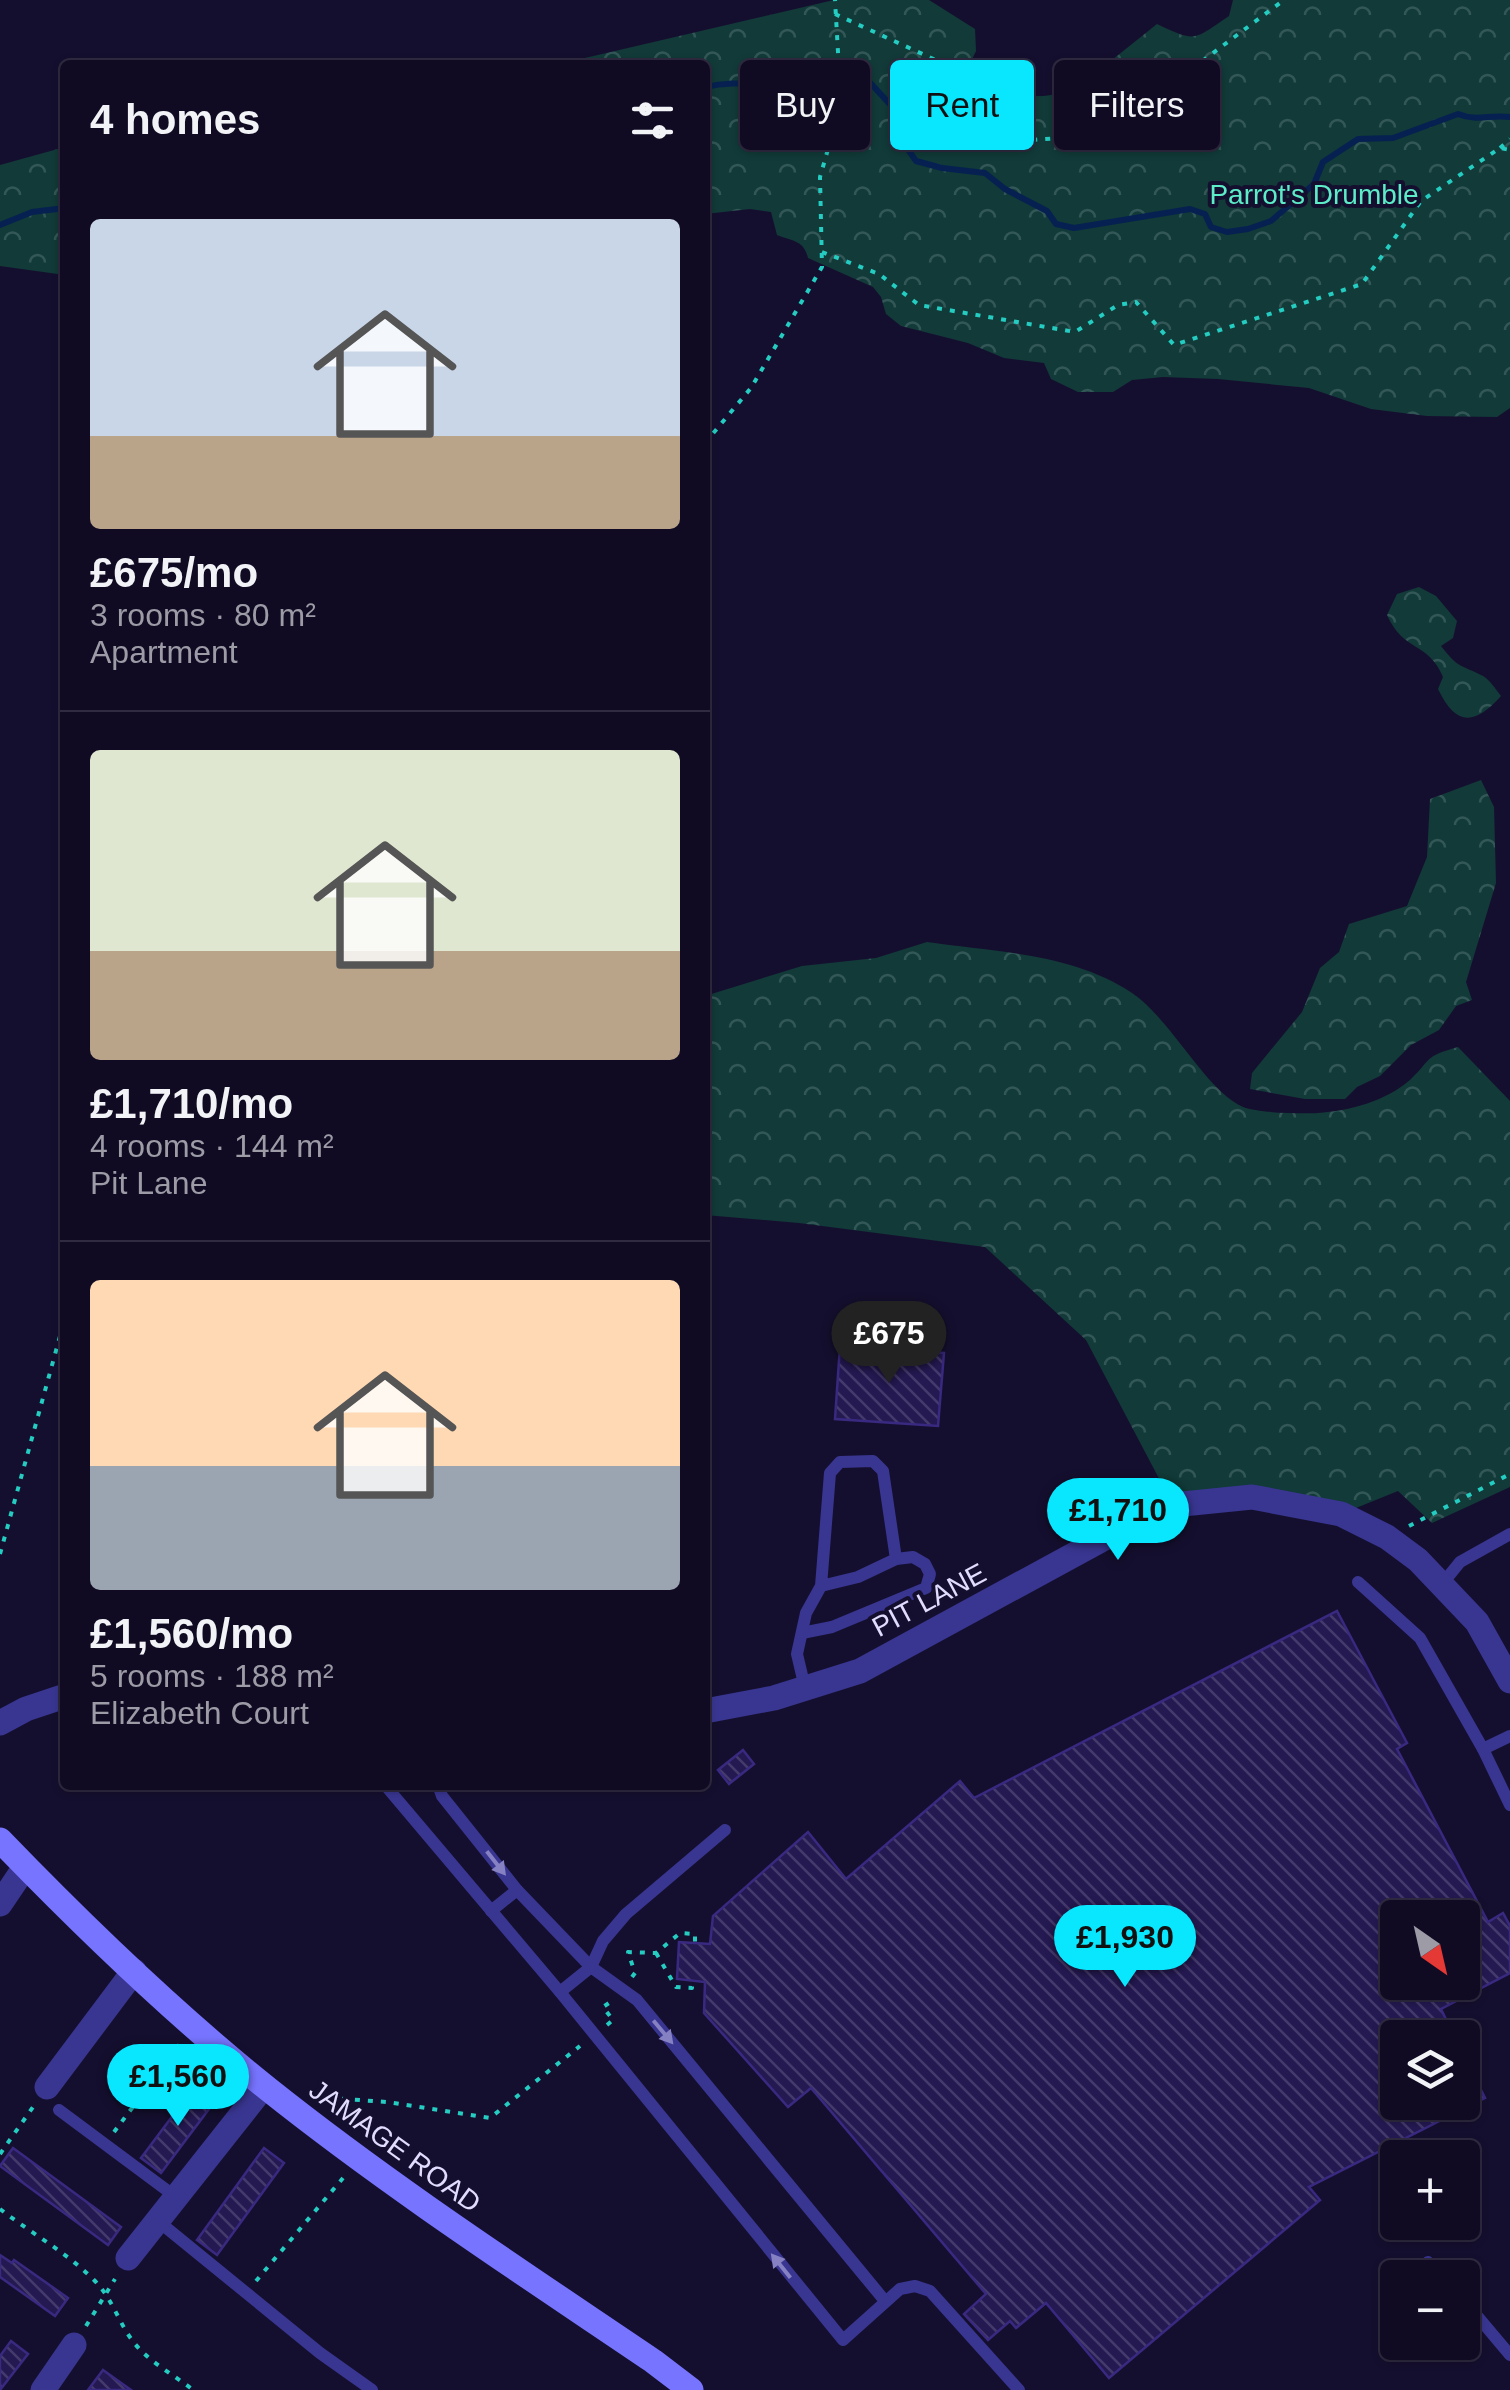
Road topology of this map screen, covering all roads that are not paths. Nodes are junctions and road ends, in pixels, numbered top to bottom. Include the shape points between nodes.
1 (1510, 1534) edge
2 (896, 1559) junction
3 (1358, 1582) dead end
4 (1442, 1583) junction
5 (821, 1586) junction
6 (802, 1633) junction
7 (1510, 1681) edge
8 (805, 1688) junction
9 (60, 1698) edge
10 (710, 1710) edge
11 (0, 1723) edge
12 (1510, 1736) edge
13 (1483, 1749) junction
14 (389, 1790) edge
15 (440, 1790) edge
16 (1510, 1805) edge
17 (725, 1830) dead end
18 (0, 1840) edge
19 (26, 1866) junction
20 (517, 1890) junction
21 (0, 1904) edge
22 (491, 1910) junction
23 (591, 1967) junction
24 (134, 1971) junction
25 (560, 1992) junction
26 (47, 2086) road end
27 (273, 2093) junction
28 (59, 2110) dead end
29 (176, 2196) junction
30 (158, 2221) junction
31 (128, 2258) road end
32 (886, 2300) junction
33 (1480, 2319) edge
34 (74, 2345) road end
35 (1510, 2355) edge
36 (43, 2390) edge
37 (372, 2390) edge
38 (690, 2390) edge
39 (1019, 2390) edge

1 - 4 lane via 1460,1562
2 - 5 lane
2 - 5 lane via 883,1472 873,1461 840,1462 830,1474
2 - 6 lane via 914,1556 926,1564 926,1588 832,1628
3 - 13 lane via 1420,1638
4 - 7 street, PIT LANE via 1478,1622
4 - 8 street, PIT LANE via 1386,1537 1341,1514 1252,1497 1173,1506 860,1671
5 - 6 lane
6 - 8 lane via 797,1654
8 - 10 street, PIT LANE
9 - 11 street
12 - 13 lane
13 - 16 lane
14 - 22 lane
15 -> 20 lane
17 - 23 lane via 626,1914
18 - 19 street, JAMAGE ROAD
19 - 21 street
19 - 24 street, JAMAGE ROAD
20 - 22 lane
20 - 23 lane
22 - 25 lane
23 - 25 lane
23 -> 32 lane via 637,2000
24 - 26 street
24 - 27 street, JAMAGE ROAD
32 -> 25 lane via 843,2340
27 - 29 street
27 - 38 street, JAMAGE ROAD
28 - 29 lane
29 - 30 street
30 - 31 street
30 - 37 lane
32 - 39 lane via 900,2289 930,2291
33 - 35 lane
34 - 36 street

